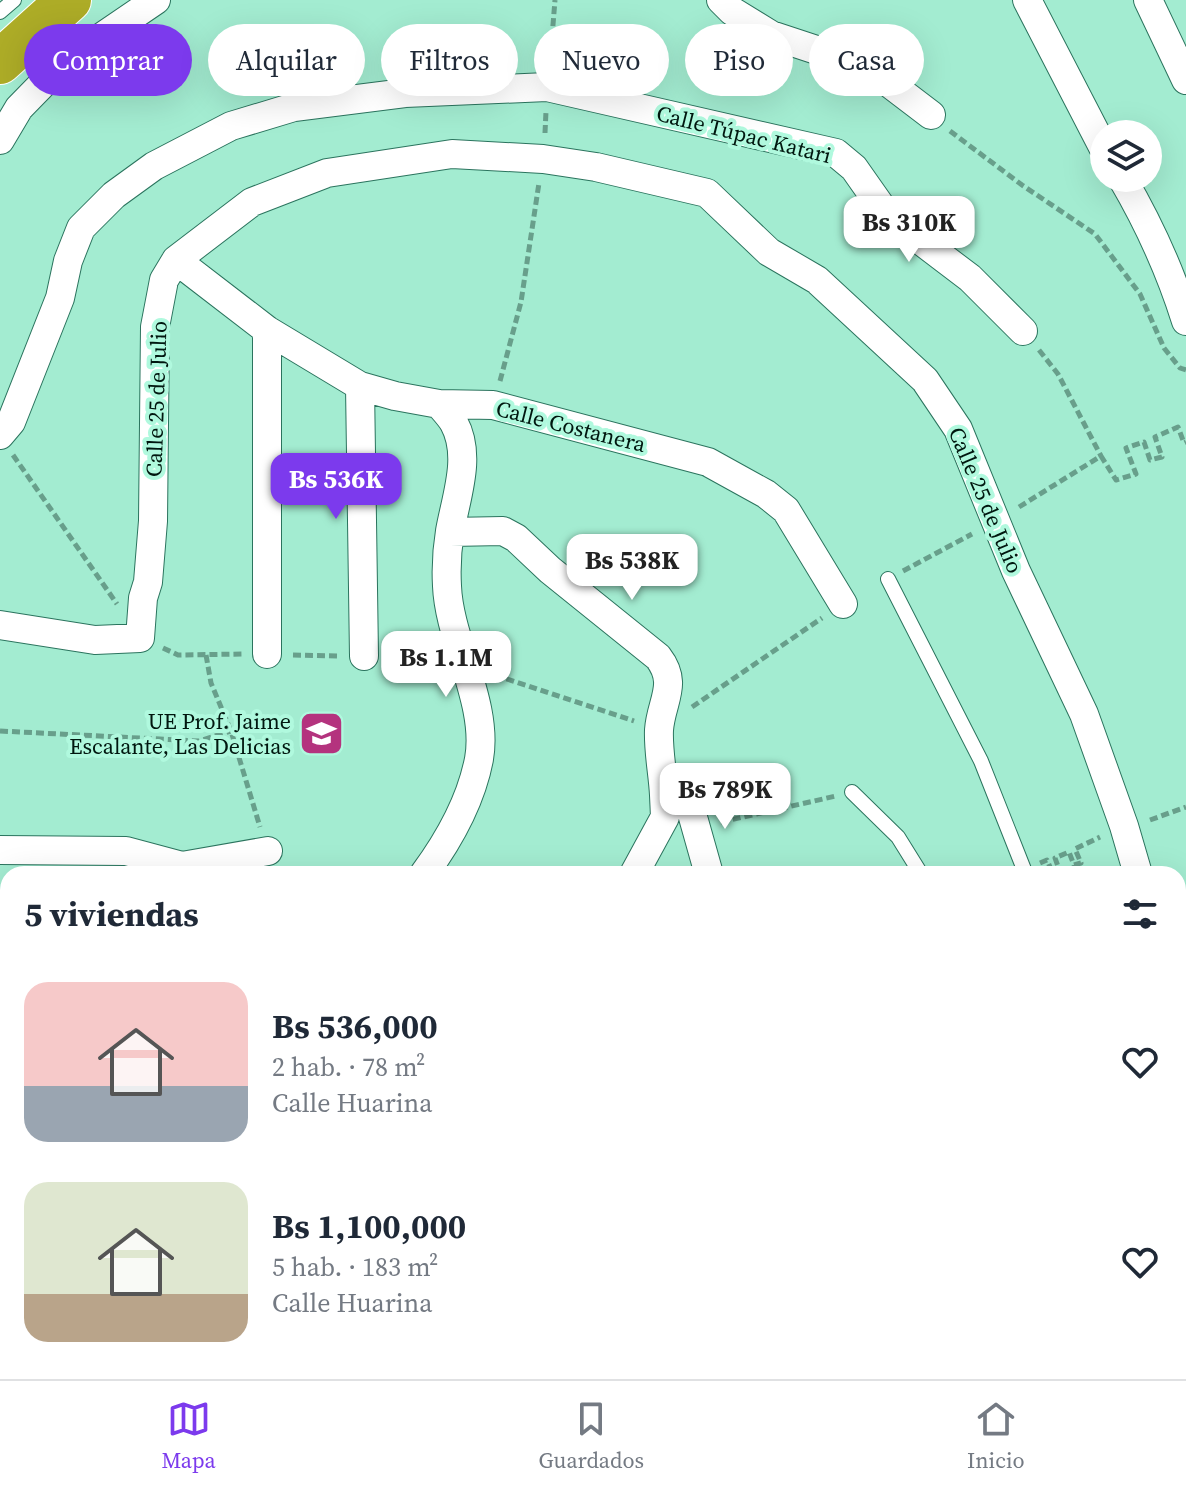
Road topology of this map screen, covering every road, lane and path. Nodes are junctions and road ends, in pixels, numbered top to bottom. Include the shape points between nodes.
1 (14, 0) edge
2 (69, 0) edge
3 (156, 0) edge
4 (555, 0) edge
5 (721, 0) edge
6 (1027, 0) edge
7 (1148, 0) edge
8 (0, 12) edge
9 (553, 24) edge
10 (0, 62) edge
11 (1186, 80) edge
12 (534, 88) edge
13 (546, 96) edge
14 (586, 96) edge
15 (931, 115) joint
16 (1090, 122) edge
17 (0, 140) edge
18 (543, 159) junction
19 (1130, 192) edge
20 (176, 260) junction
21 (1186, 321) edge
22 (267, 330) junction
23 (1023, 331) joint
24 (1186, 370) edge
25 (360, 386) junction
26 (439, 404) junction
27 (493, 405) junction
28 (1186, 442) edge
29 (4, 443) edge
30 (1101, 456) junction
31 (996, 522) junction
32 (450, 532) junction
33 (888, 579) joint
34 (843, 604) joint
35 (0, 625) edge
36 (140, 638) junction
37 (267, 654) junction
38 (206, 655) junction
39 (364, 656) junction
40 (466, 666) junction
41 (659, 730) junction
42 (0, 731) edge
43 (231, 731) junction
44 (852, 792) joint
45 (664, 795) junction
46 (1186, 807) edge
47 (1124, 826) junction
48 (697, 827) junction
49 (0, 850) edge
50 (268, 851) joint
51 (430, 866) edge
52 (638, 866) edge
53 (707, 866) edge
54 (916, 866) edge
55 (1023, 866) edge
56 (1058, 866) edge
57 (1136, 866) edge

1 - 8 lane
2 - 10 highway
3 - 17 street via 62,64 19,108
4 - 9 path
5 - 15 street via 771,35 868,67
6 - 16 street
7 - 11 street
12 - 29 street, Calle Túpac Katari via 405,93 294,107 231,126 154,166 81,228
13 - 18 path
14 - 23 street, Calle Túpac Katari via 836,153 854,168 887,215 970,278
15 - 24 path via 1095,234 1140,294 1164,348
18 - 20 street, Calle 25 de Julio via 452,154 327,173 252,202
18 - 27 path via 521,302
18 - 31 street, Calle 25 de Julio via 707,193 769,252 817,280 925,380 958,429
19 - 21 street via 1172,275
20 - 22 street, Calle Costanera
20 - 36 street, Calle 25 de Julio via 164,280 155,327 153,521
22 - 25 street, Calle Costanera
22 - 37 street
23 - 30 path via 1058,374
25 - 26 street, Calle Costanera
25 - 39 street
26 - 27 street, Calle Costanera
26 - 32 street via 455,425 461,453 462,477
27 - 34 street, Calle Costanera via 708,462 754,488 786,510
28 - 30 path via 1178,427 1155,437 1162,457 1150,460 1144,442 1126,448 1136,474 1116,480
29 - 36 path
30 - 31 path
31 - 33 path
31 - 47 street, Calle 25 de Julio via 1084,714
32 - 40 street via 448,604
32 - 41 street via 503,531 516,538 658,657 669,685
33 - 55 lane via 981,761
34 - 41 path
35 - 36 street via 95,640
36 - 38 path via 178,655
37 - 38 path
37 - 39 path
38 - 43 path
39 - 40 path
40 - 41 path
40 - 51 street via 479,757 469,795
41 - 45 street
42 - 43 path via 199,741
43 - 50 path
44 - 48 path
44 - 54 lane via 898,837
45 - 48 street via 673,792 689,803
45 - 52 street via 665,817
46 - 47 path
47 - 56 path via 1075,849 1081,863 1074,865 1069,852 1055,858
47 - 57 street, Calle 25 de Julio
48 - 53 street
49 - 50 street via 126,851 182,866

